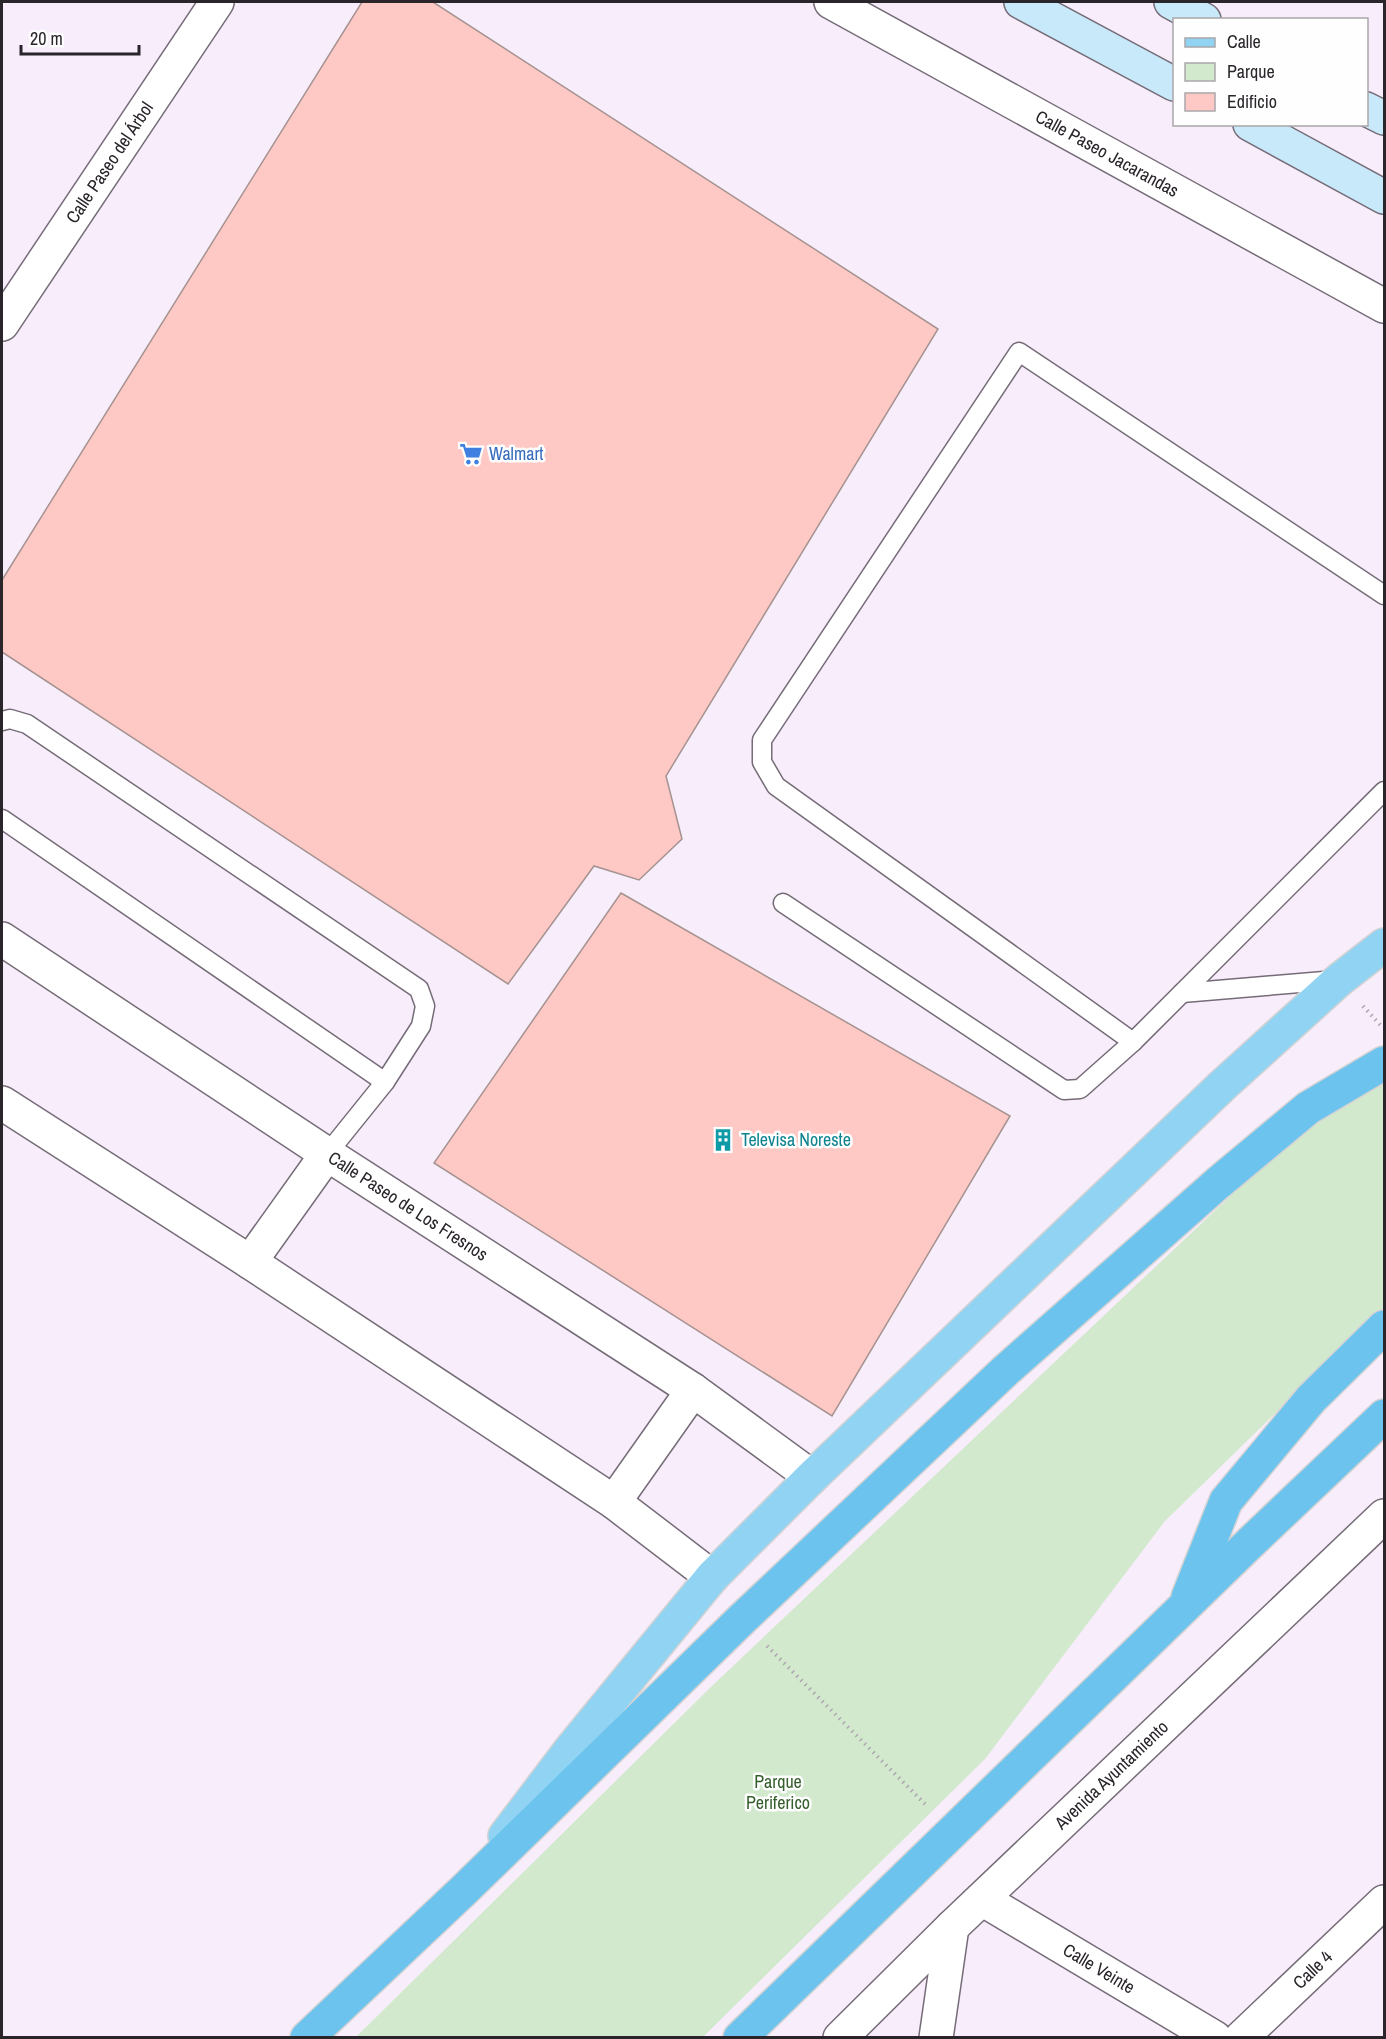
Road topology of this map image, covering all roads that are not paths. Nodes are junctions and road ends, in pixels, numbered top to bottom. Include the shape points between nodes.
1 (217, 2) edge
2 (831, 2) edge
3 (1022, 2) edge
4 (1171, 2) edge
5 (1200, 18) edge
6 (1173, 83) edge
7 (1368, 110) edge
8 (1384, 118) edge
9 (1254, 126) edge
10 (1384, 197) edge
11 (1384, 306) edge
12 (2, 324) edge
13 (1384, 595) edge
14 (2, 721) edge
15 (1384, 791) edge
16 (2, 819) edge
17 (783, 903) dead end
18 (2, 939) edge
19 (1384, 945) edge
20 (1339, 980) junction
21 (1182, 993) junction
22 (1133, 1042) junction
23 (1384, 1064) edge
24 (385, 1082) junction
25 (2, 1103) edge
26 (327, 1154) junction
27 (250, 1262) junction
28 (1384, 1327) edge
29 (693, 1390) junction
30 (1384, 1416) edge
31 (812, 1477) junction
32 (614, 1502) junction
33 (1383, 1521) edge
34 (712, 1577) junction
35 (1183, 1610) junction
36 (465, 1889) junction
37 (982, 1899) junction
38 (1384, 1902) edge
39 (952, 1927) junction
40 (307, 2037) edge
41 (740, 2037) edge
42 (840, 2037) edge
43 (936, 2037) edge
44 (1215, 2037) edge
45 (1241, 2037) edge

1 - 12 street, Calle Paseo del Árbol
2 - 11 street, Calle Paseo Jacarandas
3 - 6 main road
4 - 5 main road
7 - 8 main road
9 - 10 main road
13 - 22 lane via 1019,352 762,740 762,762 776,786
14 - 24 lane via 27,724 419,989 425,1006 421,1026
15 - 21 lane
16 - 24 lane
17 - 22 lane via 1064,1090 1080,1089
18 - 26 street, Calle Paseo de Los Fresnos
19 - 20 main road
20 - 21 lane
20 - 31 main road via 1223,1085
21 - 22 lane
23 - 36 highway via 1308,1108 1005,1371 741,1620
24 - 26 lane
25 - 27 street
26 - 27 street
26 - 29 street, Calle Paseo de Los Fresnos
27 - 32 street
28 - 35 highway via 1311,1399 1226,1501
29 - 31 street, Calle Paseo de Los Fresnos
29 - 32 street
30 - 35 highway
31 - 34 main road
32 - 34 street
33 - 37 street, Avenida Ayuntamiento
34 - 36 main road via 571,1749
35 - 41 highway
36 - 40 highway
37 - 39 street, Avenida Ayuntamiento
37 - 44 street, Calle Veinte
38 - 45 street, Calle 4
39 - 42 street, Avenida Ayuntamiento
39 - 43 street

